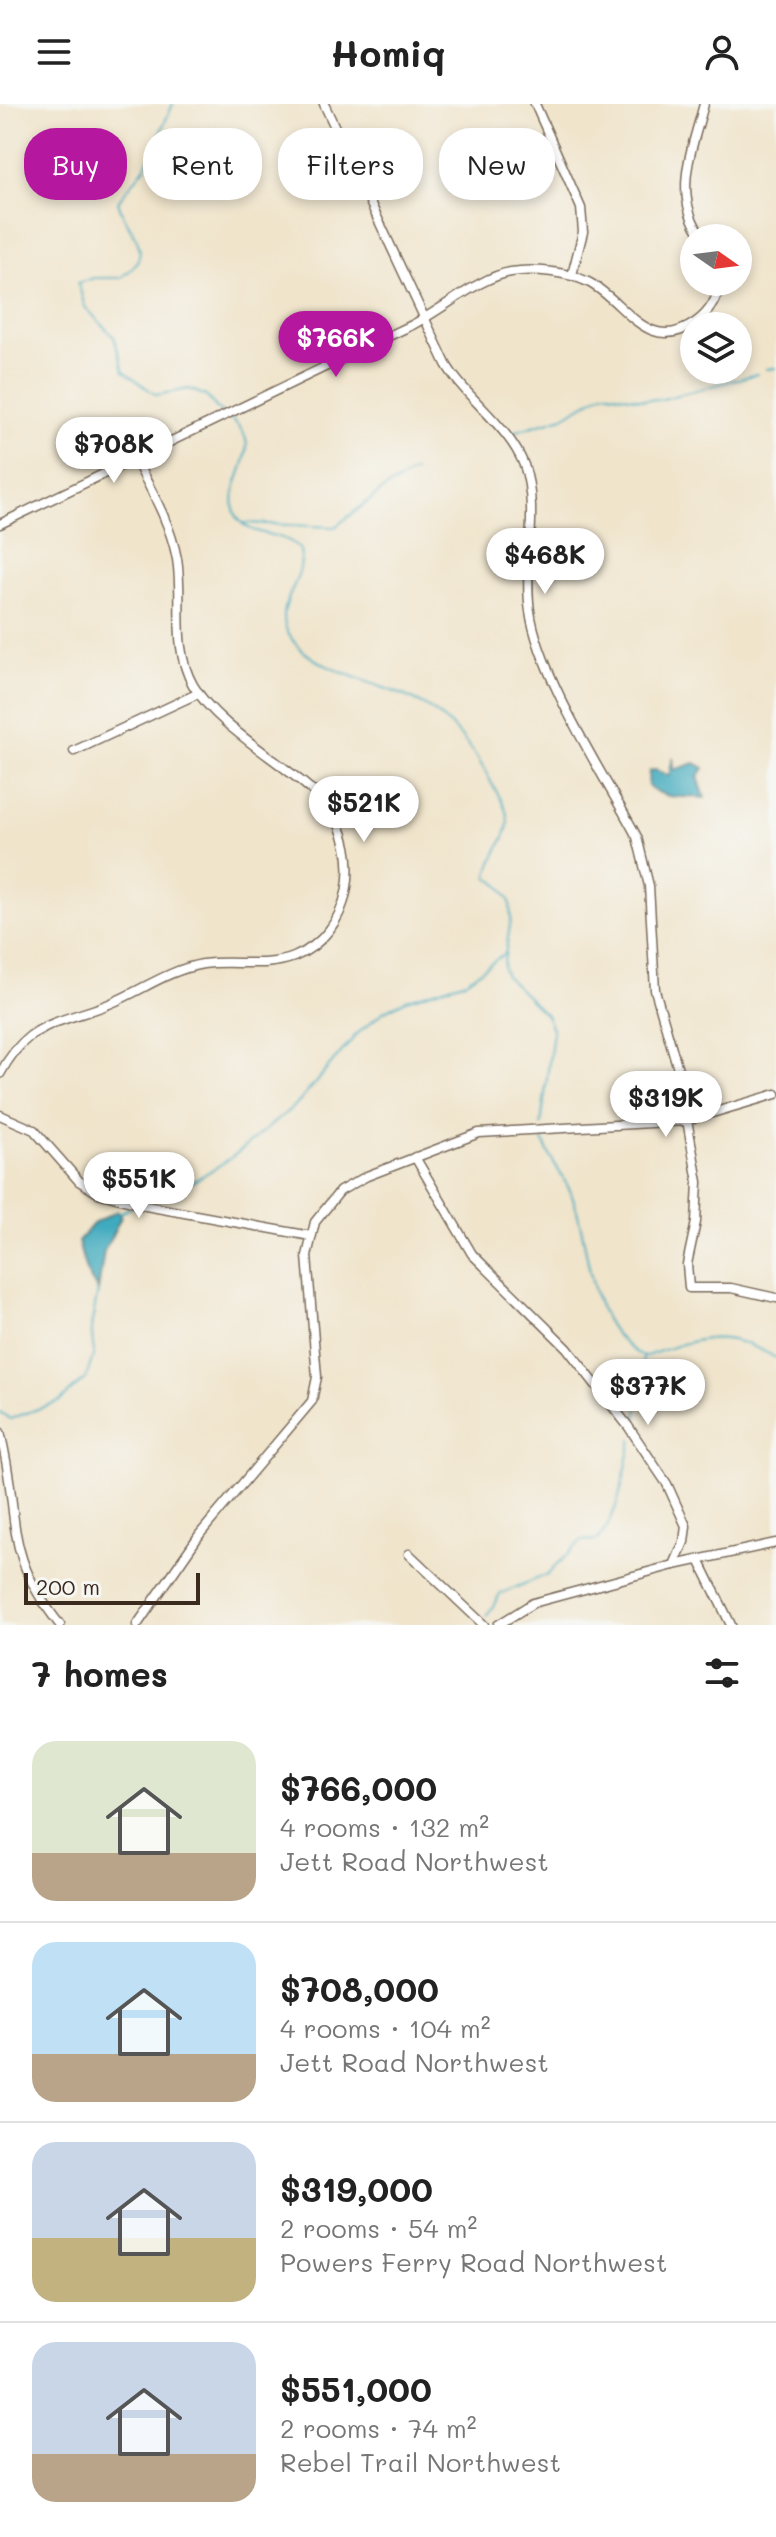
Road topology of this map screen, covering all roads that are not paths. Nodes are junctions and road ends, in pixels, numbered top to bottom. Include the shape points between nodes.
1 (324, 104) edge
2 (535, 104) edge
3 (704, 104) edge
4 (694, 224) edge
5 (572, 275) junction
6 (717, 296) edge
7 (425, 319) junction
8 (134, 457) junction
9 (0, 524) edge
10 (199, 693) junction
11 (74, 751) dead end
12 (0, 1074) edge
13 (776, 1094) edge
14 (0, 1115) edge
15 (685, 1121) junction
16 (415, 1157) junction
17 (311, 1236) junction
18 (776, 1298) edge
19 (0, 1432) edge
20 (2, 1469) edge
21 (776, 1543) edge
22 (409, 1554) dead end
23 (699, 1560) junction
24 (674, 1565) junction
25 (60, 1625) edge
26 (137, 1625) edge
27 (484, 1625) edge
28 (498, 1625) edge
29 (731, 1625) edge

1 - 7 street
2 - 5 street via 581,208 583,232
3 - 4 street via 684,189
5 - 6 street via 600,289 643,327 661,332 698,321
5 - 7 street via 503,274
7 - 8 street
7 - 15 street via 454,377 502,432 525,468 530,501 527,582 534,633 643,851 655,990 678,1069
8 - 9 street
8 - 10 street via 173,541 181,650
10 - 11 street
10 - 12 street via 321,798 337,818 349,863 337,917 318,943 291,958 186,968 43,1028 21,1044
13 - 15 street
14 - 17 street via 34,1130 79,1181 98,1193
15 - 16 street via 479,1133
15 - 18 street via 698,1195 687,1264 689,1288 731,1288
16 - 17 street via 340,1191 321,1211
16 - 24 street via 472,1254 567,1348 667,1484 686,1526
17 - 26 street via 307,1278 317,1377 312,1401 200,1534
19 - 20 street
20 - 25 street via 16,1560 30,1589
21 - 23 street
22 - 27 street
23 - 24 street
23 - 29 street
24 - 28 street via 533,1603

